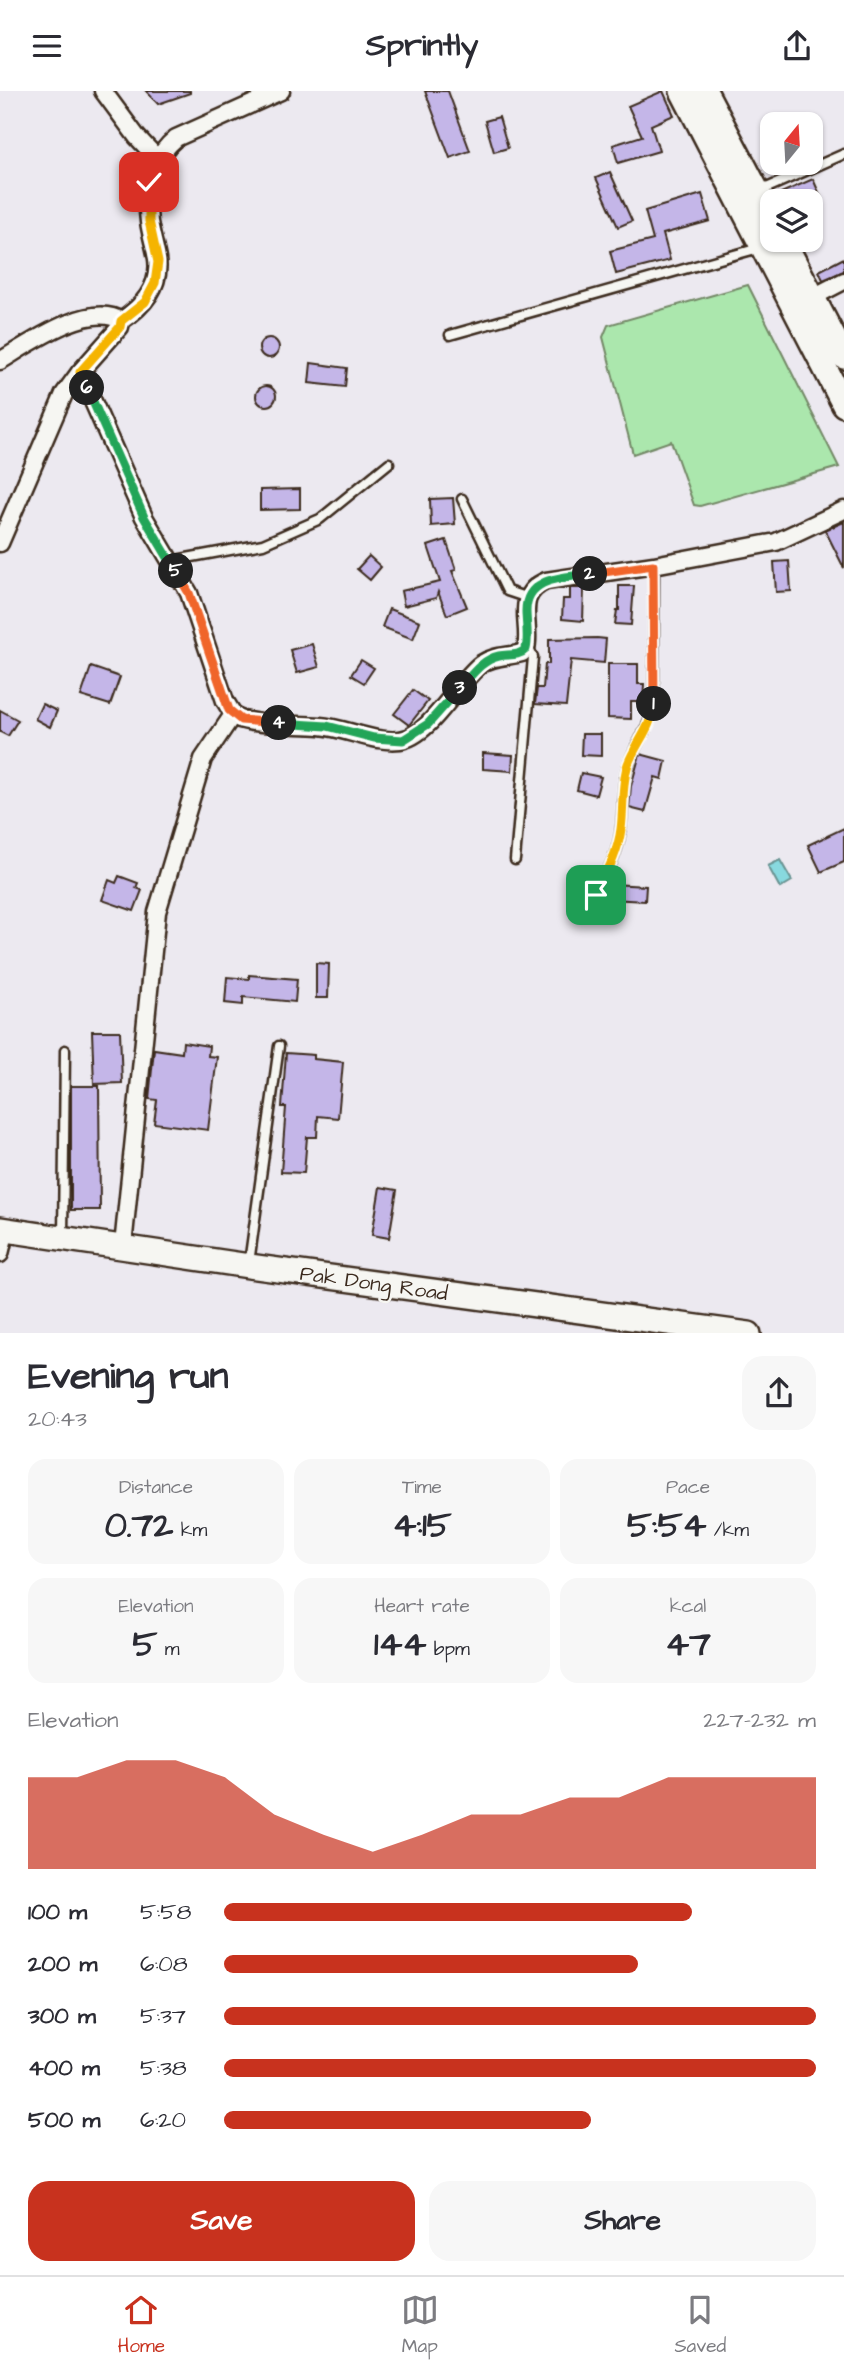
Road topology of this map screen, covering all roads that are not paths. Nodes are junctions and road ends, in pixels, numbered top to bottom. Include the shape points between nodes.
1 (103, 91) edge
2 (281, 91) edge
3 (682, 91) edge
4 (705, 91) edge
5 (844, 154) edge
6 (158, 158) junction
7 (758, 192) junction
8 (760, 196) edge
9 (760, 223) edge
10 (760, 246) edge
11 (776, 252) edge
12 (779, 252) edge
13 (844, 281) edge
14 (813, 297) junction
15 (121, 321) junction
16 (450, 335) dead end
17 (844, 356) edge
18 (0, 361) edge
19 (80, 372) junction
20 (844, 405) edge
21 (389, 463) dead end
22 (462, 499) dead end
23 (844, 510) edge
24 (0, 543) edge
25 (170, 561) junction
26 (653, 565) junction
27 (528, 598) junction
28 (526, 649) junction
29 (235, 716) junction
30 (515, 860) dead end
31 (596, 895) dead end
32 (279, 1046) dead end
33 (65, 1050) dead end
34 (3, 1229) edge
35 (63, 1237) junction
36 (123, 1246) junction
37 (0, 1254) edge
38 (248, 1266) junction
39 (749, 1333) edge

1 - 6 street
2 - 6 street via 176,138
3 - 9 street
4 - 7 street
5 - 7 lane
6 - 15 street via 149,182 149,221 158,262 155,283 145,302
7 - 8 street
10 - 16 lane
11 - 20 street
12 - 14 street
13 - 14 street
14 - 17 street
15 - 18 street via 107,316 65,323
15 - 19 street
19 - 24 street via 55,412
19 - 25 street via 144,517
21 - 25 lane via 320,519 263,544
22 - 27 lane via 507,591
23 - 26 street via 776,542
25 - 29 street via 189,593 225,701
26 - 27 street via 546,581
26 - 31 lane via 654,708 629,763 621,831
27 - 28 street
28 - 29 street via 481,664 428,724 403,740
28 - 30 lane via 533,657
29 - 36 street via 203,759 157,912
32 - 38 lane
33 - 35 lane
34 - 35 street, Pak Dong Road
34 - 37 street
35 - 36 street, Pak Dong Road
36 - 38 street, Pak Dong Road
38 - 39 street, Pak Dong Road

